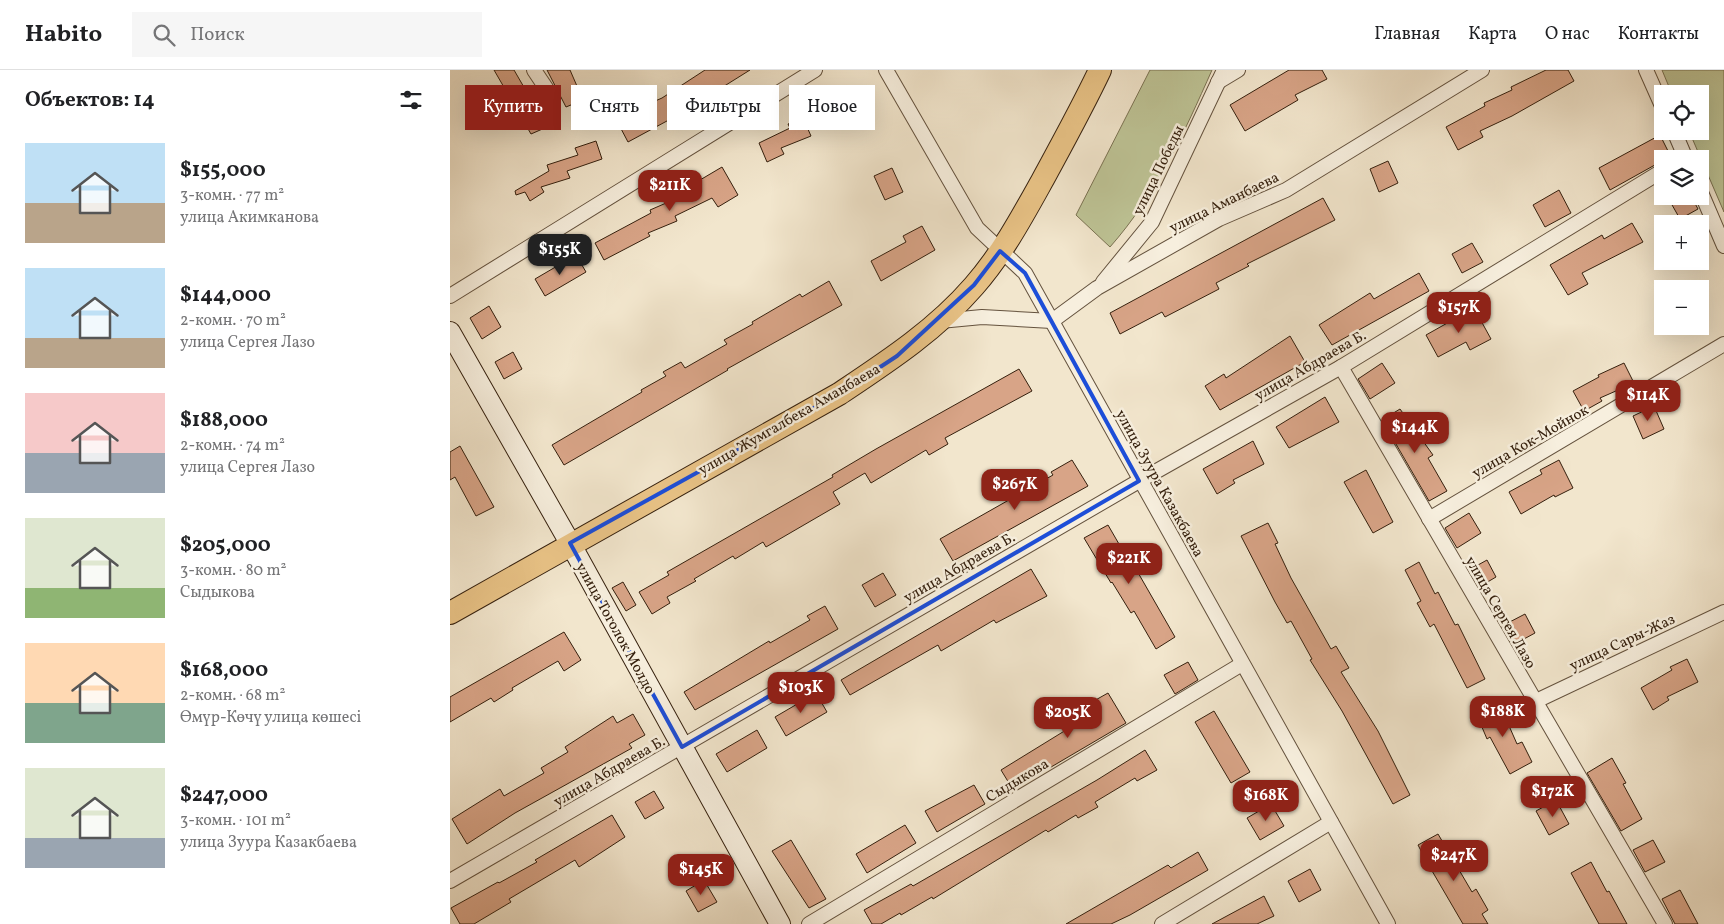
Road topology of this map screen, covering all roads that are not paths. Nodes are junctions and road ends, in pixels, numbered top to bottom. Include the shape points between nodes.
1 (534, 70) edge
2 (815, 70) edge
3 (886, 70) edge
4 (1100, 70) edge
5 (1238, 70) edge
6 (1482, 70) edge
7 (1646, 70) edge
8 (1221, 76) edge
9 (544, 85) edge
10 (1654, 88) edge
11 (1654, 176) edge
12 (1706, 205) edge
13 (1724, 246) edge
14 (1000, 251) junction
15 (1098, 288) junction
16 (450, 296) edge
17 (940, 321) junction
18 (1052, 321) junction
19 (450, 332) edge
20 (1724, 344) edge
21 (1341, 367) junction
22 (1139, 481) junction
23 (1429, 519) junction
24 (570, 543) junction
25 (1724, 612) edge
26 (450, 613) edge
27 (1242, 664) junction
28 (1534, 702) junction
29 (682, 747) junction
30 (1331, 822) junction
31 (450, 881) edge
32 (780, 924) edge
33 (809, 924) edge
34 (1162, 924) edge
35 (1388, 924) edge
36 (1665, 924) edge

1 - 9 street
2 - 16 street
3 - 14 street, улица Зуура Казакбаева via 977,228
4 - 14 main road, улица Жумгалбека Аманбаева via 1079,114
5 - 8 street, улица Победы
6 - 15 street, улица Аманбаева via 1286,190 1219,219
7 - 10 street
8 - 15 street, улица Победы via 1152,222
11 - 21 street, улица Абдраева Б.
12 - 13 street
14 - 17 main road, улица Жумгалбека Аманбаева
14 - 18 street, улица Зуура Казакбаева via 1025,274
15 - 18 street, улица Аманбаева
17 - 18 street via 982,317
17 - 24 main road, улица Жумгалбека Аманбаева via 897,356 838,394
18 - 22 street, улица Зуура Казакбаева
19 - 24 street, улица Тоголок Молдо
20 - 23 street, улица Кок-Мойнок
21 - 22 street, улица Абдраева Б.
21 - 23 street, улица Сергея Лазо
22 - 27 street, улица Зуура Казакбаева
22 - 29 street, улица Абдраева Б.
23 - 28 street, улица Сергея Лазо
24 - 26 main road, улица Жумгалбека Аманбаева
24 - 29 street, улица Тоголок Молдо
25 - 28 street, улица Сары-Жаз
27 - 30 street, улица Зуура Казакбаева
27 - 33 street, Сыдыкова
28 - 36 street, улица Сергея Лазо
29 - 31 street, улица Абдраева Б.
29 - 32 street, улица Тоголок Молдо
30 - 34 street
30 - 35 street, улица Зуура Казакбаева

